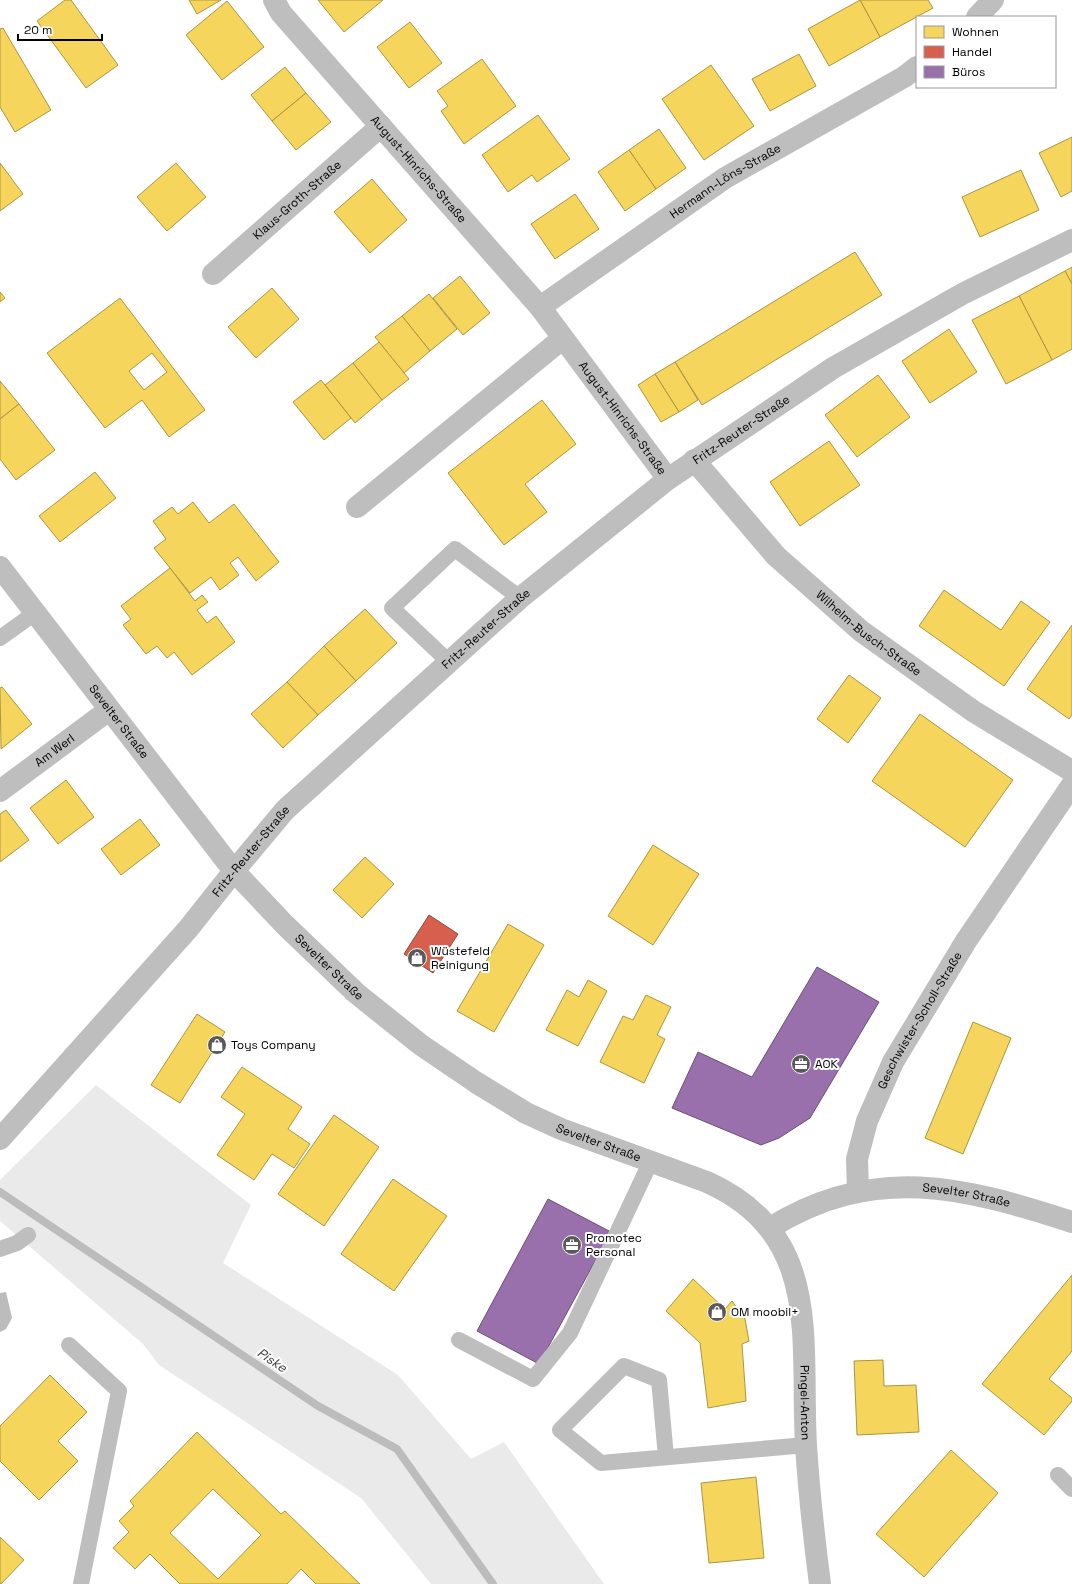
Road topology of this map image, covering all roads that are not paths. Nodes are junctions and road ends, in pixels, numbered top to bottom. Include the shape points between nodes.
1 (274, 0) edge
2 (993, 0) edge
3 (978, 16) edge
4 (916, 68) edge
5 (381, 126) junction
6 (1072, 240) edge
7 (213, 274) dead end
8 (540, 307) junction
9 (562, 339) junction
10 (694, 460) junction
11 (668, 479) junction
12 (357, 507) dead end
13 (0, 567) edge
14 (520, 598) junction
15 (35, 613) junction
16 (0, 638) edge
17 (449, 662) junction
18 (110, 710) junction
19 (1072, 771) edge
20 (1072, 785) edge
21 (0, 792) edge
22 (1065, 813) edge
23 (234, 871) junction
24 (0, 1139) edge
25 (650, 1163) junction
26 (858, 1191) junction
27 (1072, 1222) edge
28 (770, 1228) junction
29 (28, 1235) dead end
30 (0, 1249) edge
31 (459, 1340) dead end
32 (69, 1345) dead end
33 (806, 1445) junction
34 (666, 1457) junction
35 (1058, 1475) dead end
36 (1072, 1488) edge
37 (81, 1584) edge
38 (820, 1584) edge

1 - 5 street, August-Hinrichs-Straße via 281,13
2 - 3 street
4 - 8 street, Hermann-Löns-Straße via 726,178
5 - 7 street, Klaus-Groth-Straße
5 - 8 street, August-Hinrichs-Straße
6 - 10 street, Fritz-Reuter-Straße via 964,293 833,368
8 - 9 street, August-Hinrichs-Straße
9 - 11 street, August-Hinrichs-Straße
9 - 12 street
10 - 11 street, Fritz-Reuter-Straße
10 - 19 street, Wilhelm-Busch-Straße via 776,556 861,631 973,711
11 - 14 street, Fritz-Reuter-Straße
13 - 15 street, Sevelter Straße
14 - 17 street, Fritz-Reuter-Straße
14 - 17 lane via 455,549 392,608
15 - 16 lane
15 - 18 street, Sevelter Straße
17 - 23 street, Fritz-Reuter-Straße via 285,810
18 - 21 street, Am Werl
18 - 23 street, Sevelter Straße
20 - 22 street, Geschwister-Scholl-Straße
22 - 26 street, Geschwister-Scholl-Straße via 966,941 893,1062 867,1121 857,1159
23 - 24 street, Fritz-Reuter-Straße via 188,930
23 - 25 street, Sevelter Straße via 285,925 356,993 421,1045 526,1112 561,1130
25 - 28 street, Sevelter Straße via 729,1192 748,1205
25 - 31 lane via 570,1333 532,1379
26 - 27 street, Sevelter Straße via 894,1187 939,1188 996,1199
26 - 28 street via 790,1215
28 - 33 street, Pingel-Anton via 783,1248 795,1276 801,1310
29 - 30 lane via 17,1243
32 - 37 lane via 119,1391
33 - 34 lane
33 - 38 street, Pingel-Anton
34 - 34 lane via 601,1463 560,1430 624,1366 659,1380
35 - 36 lane

